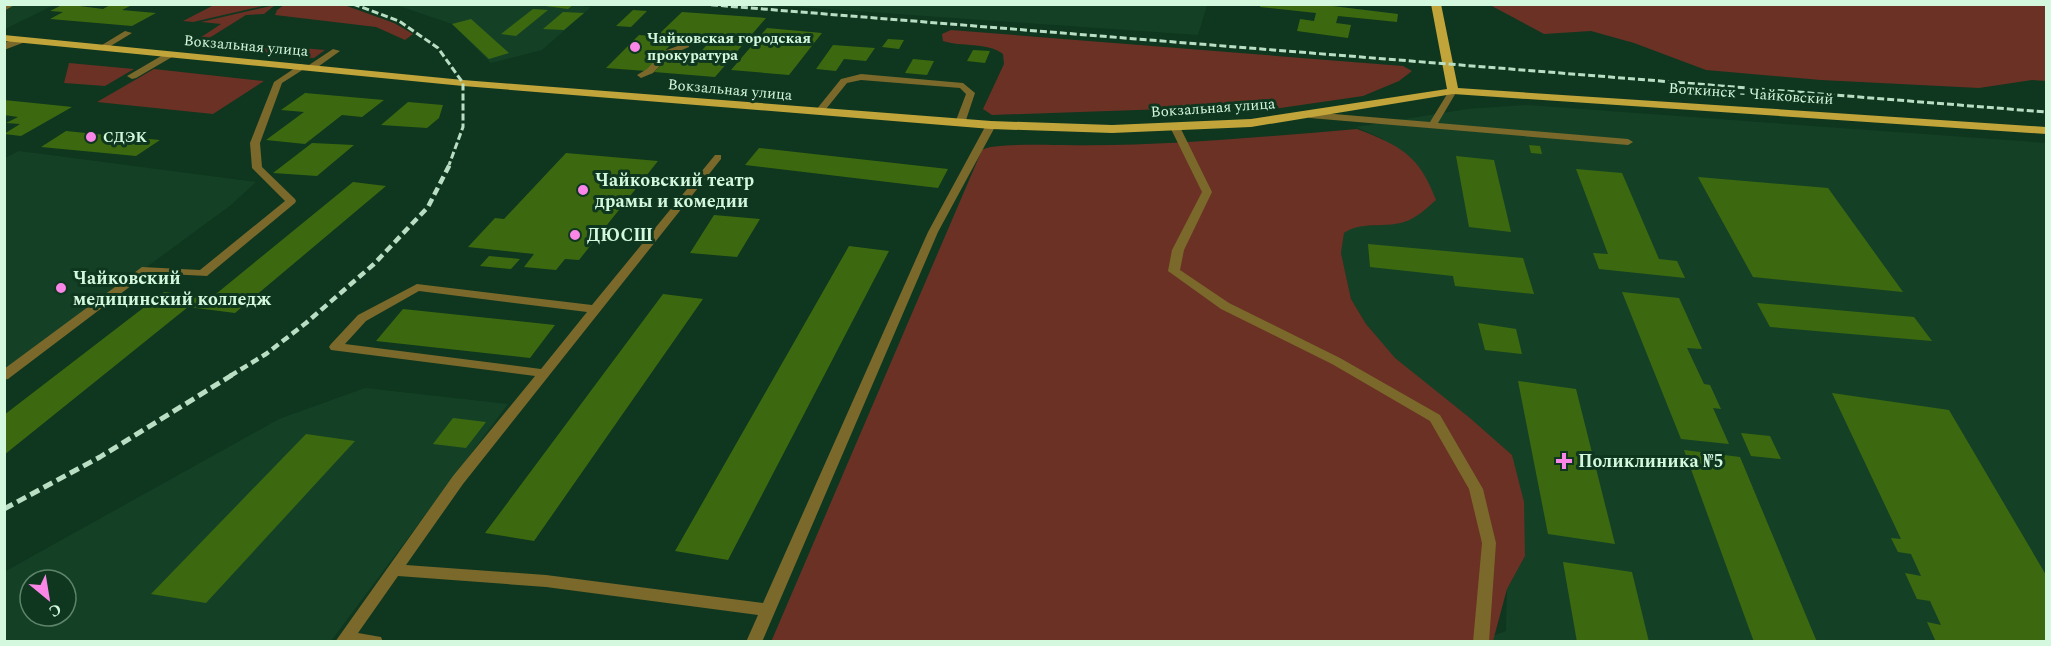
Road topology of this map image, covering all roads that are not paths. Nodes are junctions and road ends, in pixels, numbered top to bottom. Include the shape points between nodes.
1 (12, 4) edge
2 (1436, 4) edge
3 (4, 9) edge
4 (128, 33) dead end
5 (4, 38) edge
6 (21, 40) junction
7 (686, 45) dead end
8 (4, 47) edge
9 (101, 48) junction
10 (336, 51) dead end
11 (168, 55) junction
12 (307, 67) junction
13 (641, 75) dead end
14 (132, 76) dead end
15 (1453, 91) junction
16 (819, 112) junction
17 (1310, 115) junction
18 (960, 123) junction
19 (991, 125) junction
20 (1432, 126) junction
21 (1175, 127) junction
22 (2046, 131) edge
23 (1628, 142) dead end
24 (718, 157) dead end
25 (596, 309) junction
26 (543, 373) junction
27 (4, 376) edge
28 (394, 570) junction
29 (768, 610) junction
30 (344, 640) edge
31 (375, 642) edge
32 (754, 642) edge
33 (1482, 642) edge

1 - 3 lane
2 - 15 main road
4 - 9 lane
5 - 6 main road, Вокзальная улица
6 - 8 street
6 - 9 main road, Вокзальная улица
7 - 13 lane via 667,53
9 - 11 main road, Вокзальная улица
10 - 12 lane
11 - 12 main road, Вокзальная улица
11 - 14 street
12 - 16 main road, Вокзальная улица
12 - 27 lane via 278,82 255,143 257,168 291,201 203,274 146,269
15 - 17 main road, Вокзальная улица
15 - 20 lane
15 - 22 main road, Воткинск - Чайковский
16 - 18 main road, Вокзальная улица
16 - 18 lane via 844,81 861,77 963,86 971,93
17 - 20 lane
17 - 21 main road, Вокзальная улица
18 - 19 main road, Вокзальная улица
19 - 21 main road, Вокзальная улица
19 - 29 lane via 933,232
20 - 23 lane
21 - 33 lane via 1207,192 1178,250 1174,272 1225,306 1336,361 1435,418 1476,489 1489,543
24 - 25 lane
25 - 26 lane
25 - 26 lane via 417,287 362,318 334,347
26 - 28 lane via 458,480
28 - 29 lane via 546,581
28 - 30 lane
29 - 32 lane
30 - 31 lane

